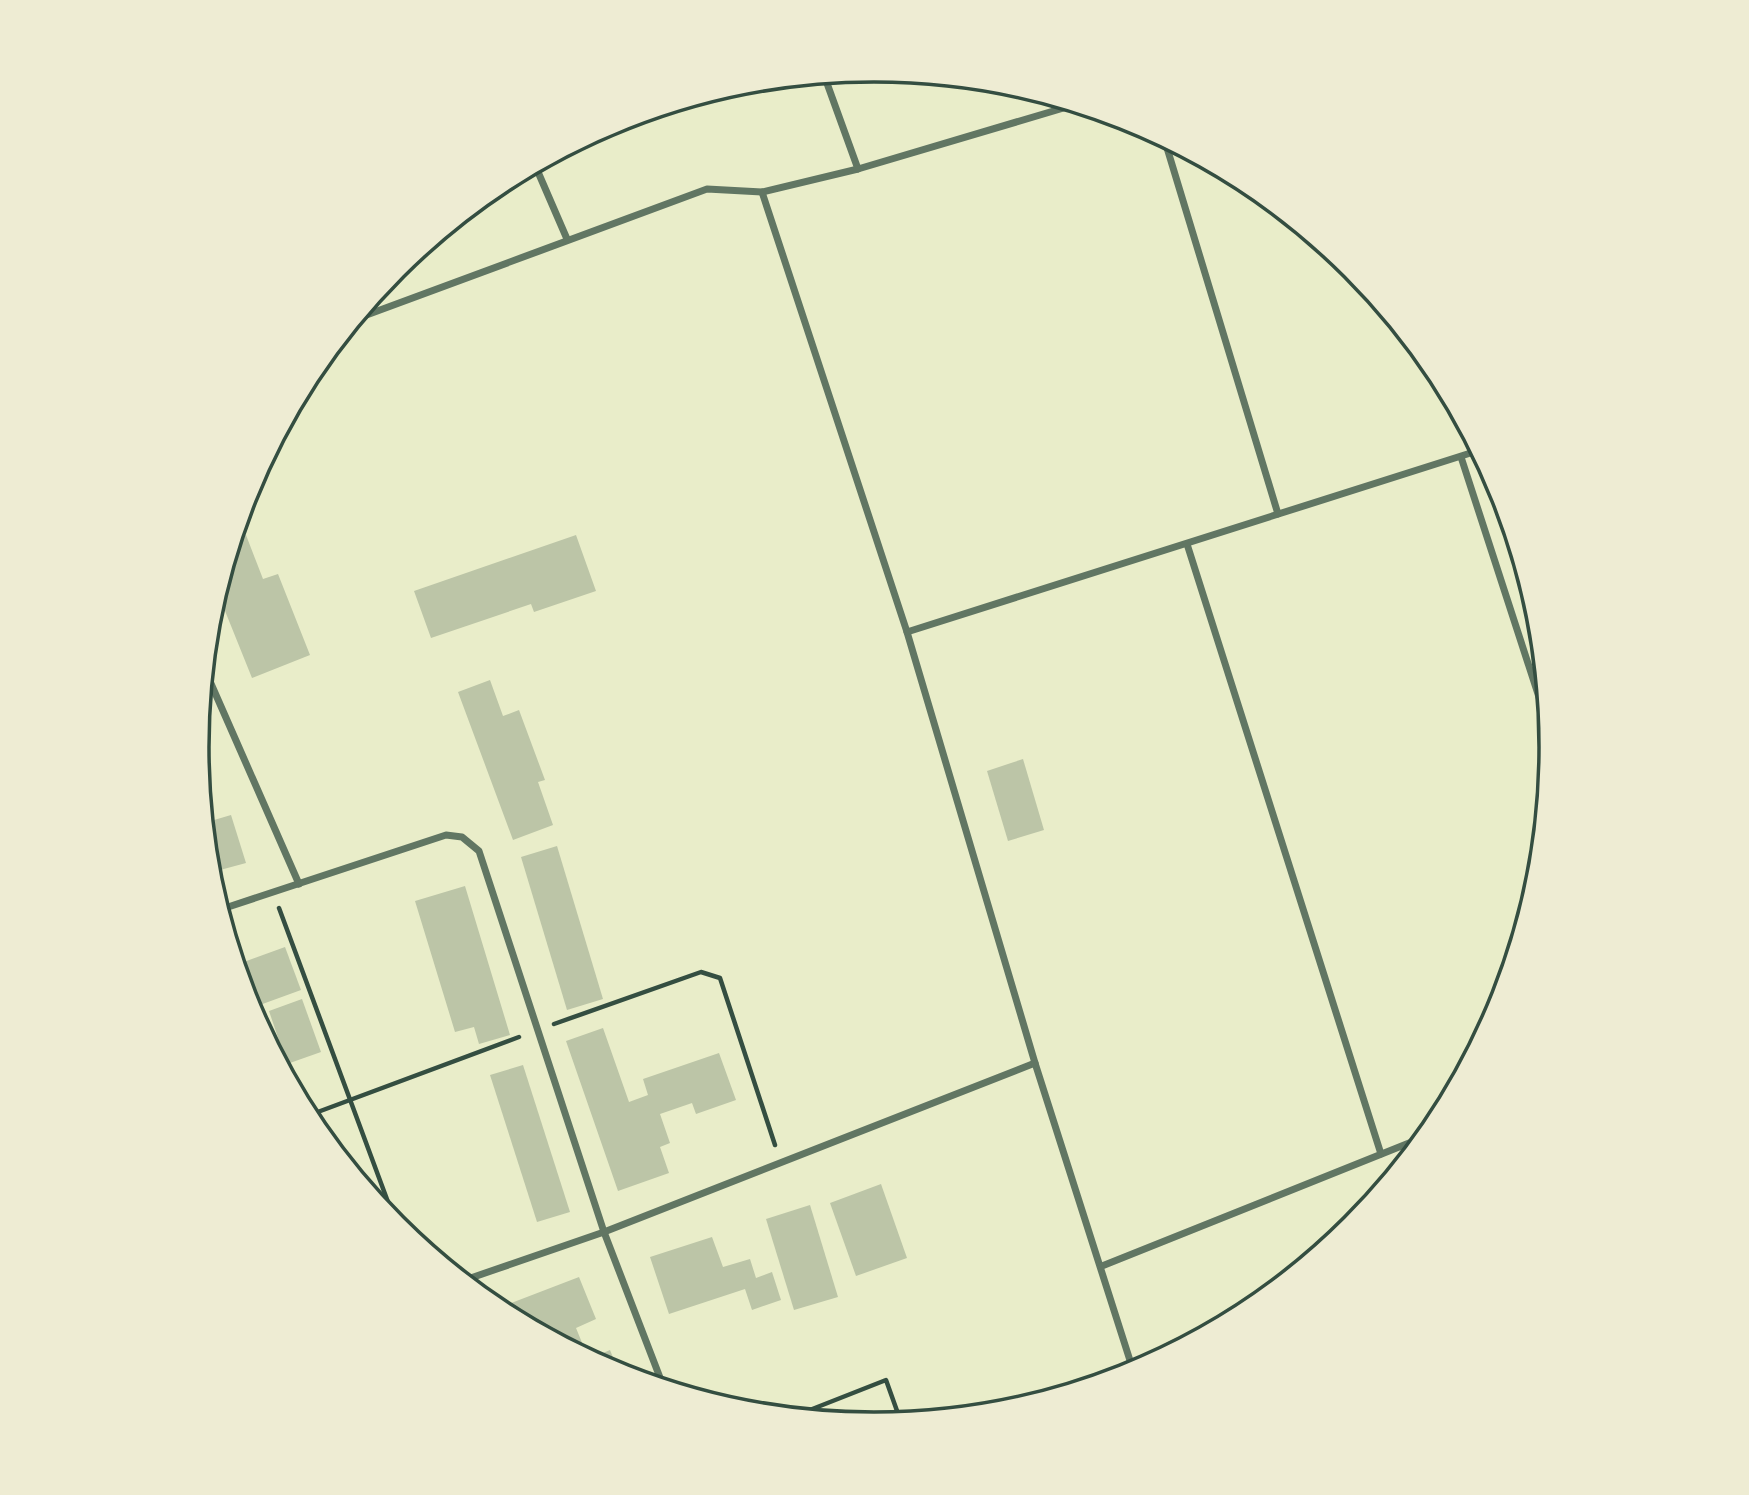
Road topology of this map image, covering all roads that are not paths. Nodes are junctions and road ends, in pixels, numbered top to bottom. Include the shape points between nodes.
1 (827, 84) edge
2 (1060, 109) edge
3 (1168, 150) edge
4 (858, 169) junction
5 (539, 173) edge
6 (762, 192) junction
7 (567, 239) junction
8 (371, 313) edge
9 (1471, 453) edge
10 (1461, 457) junction
11 (1278, 514) junction
12 (1187, 544) junction
13 (907, 632) junction
14 (213, 687) edge
15 (1537, 690) edge
16 (299, 884) junction
17 (229, 907) edge
18 (1035, 1063) junction
19 (1409, 1143) edge
20 (1381, 1154) junction
21 (604, 1232) junction
22 (1102, 1266) junction
23 (473, 1277) edge
24 (1131, 1361) edge
25 (660, 1376) edge

1 - 4 street
2 - 4 street
3 - 11 street
4 - 6 street
5 - 7 street
6 - 7 street via 707,190
6 - 13 street
7 - 8 street
9 - 10 street
10 - 11 street
10 - 15 street
11 - 12 street
12 - 13 street
12 - 20 street
13 - 18 street
14 - 16 street
16 - 17 street
16 - 21 street via 446,835 462,838 479,851
18 - 21 street
18 - 22 street
19 - 20 street
20 - 22 street
21 - 23 street
21 - 25 street
22 - 24 street

